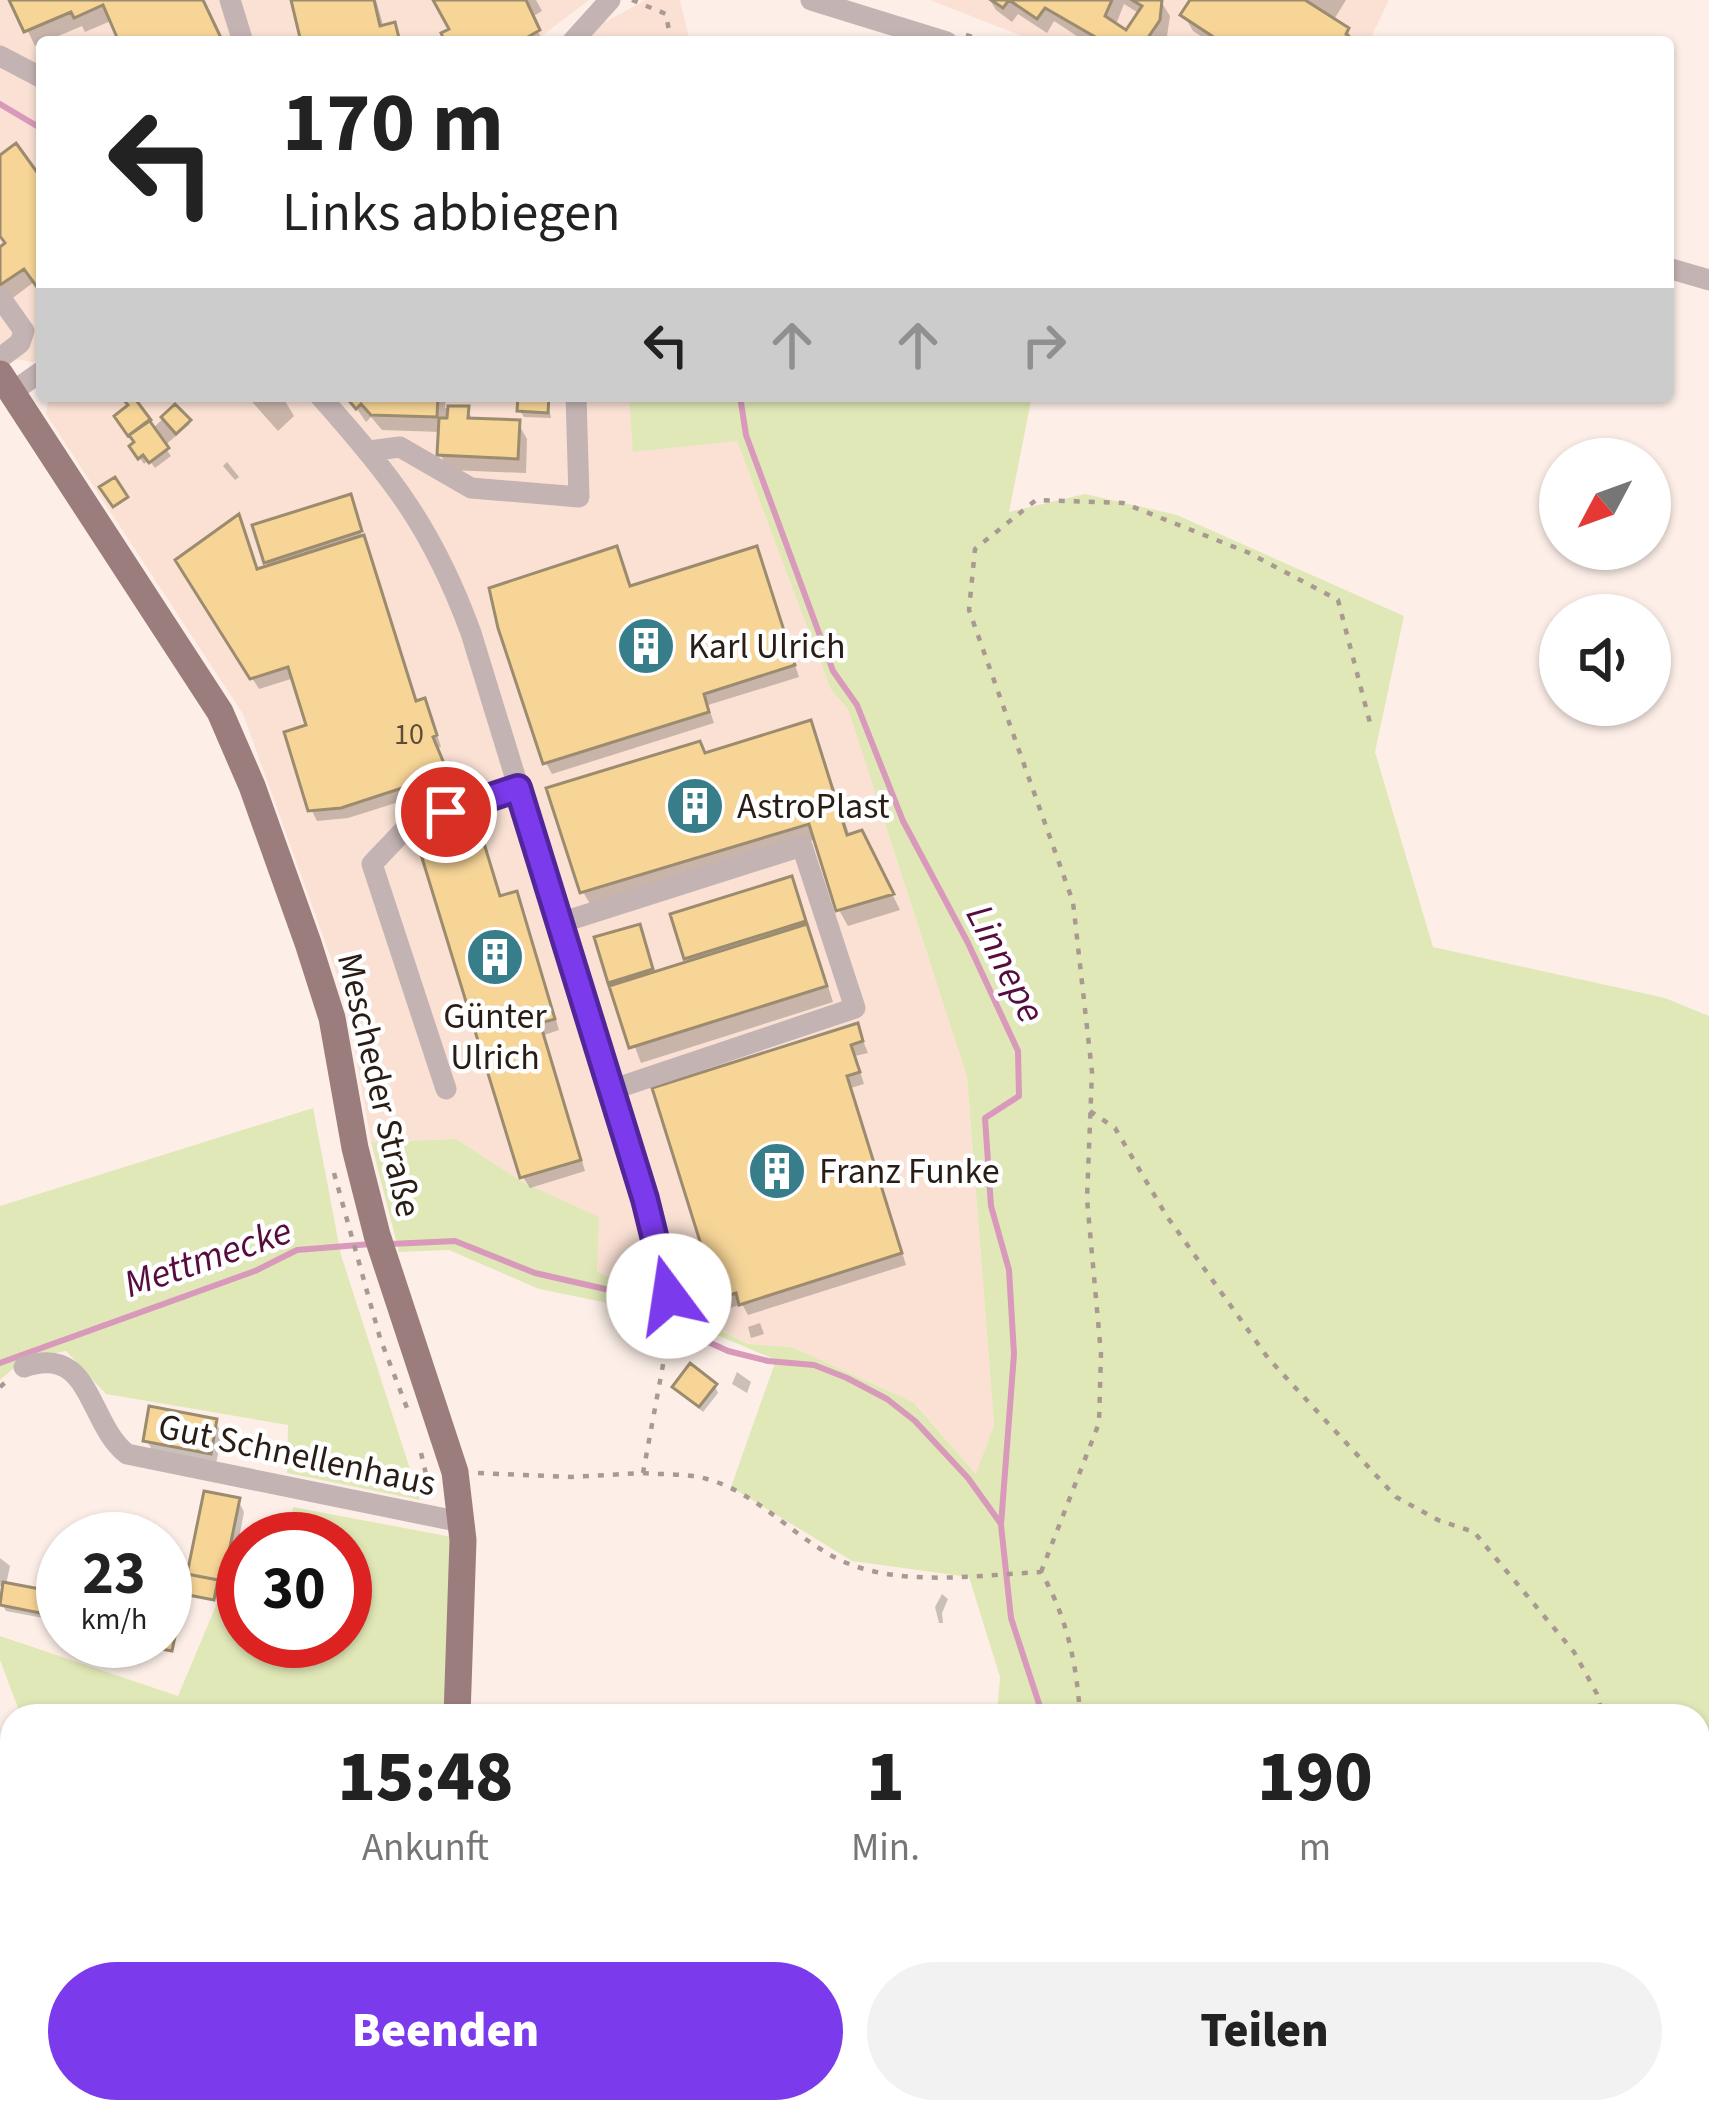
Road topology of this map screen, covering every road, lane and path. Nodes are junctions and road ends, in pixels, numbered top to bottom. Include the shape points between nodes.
1 (230, 0) edge
2 (610, 0) edge
3 (632, 0) edge
4 (811, 0) edge
5 (241, 36) edge
6 (577, 36) edge
7 (670, 36) edge
8 (928, 36) edge
9 (0, 56) edge
10 (36, 75) edge
11 (1674, 270) edge
12 (1709, 280) edge
13 (0, 297) edge
14 (0, 358) edge
15 (36, 373) edge
16 (6, 383) edge
17 (325, 402) edge
18 (576, 402) edge
19 (369, 451) junction
20 (1370, 723) dead end
21 (518, 788) junction
22 (560, 923) junction
23 (446, 1089) dead end
24 (611, 1090) junction
25 (1090, 1111) junction
26 (334, 1167) dead end
27 (370, 1242) junction
28 (671, 1306) joint
29 (24, 1367) dead end
30 (407, 1409) dead end
31 (420, 1447) dead end
32 (454, 1472) junction
33 (643, 1473) junction
34 (448, 1520) junction
35 (1041, 1572) junction
36 (456, 1704) edge
37 (1079, 1704) edge
38 (1600, 1704) edge

1 - 5 street
2 - 6 street
3 - 7 path via 666,14
4 - 8 street
9 - 10 street
11 - 12 street
13 - 14 street via 24,331
15 - 16 street
16 - 27 main road, Mescheder Straße via 191,663 238,751 332,1018
17 - 19 street
18 - 19 street via 579,497 471,488 400,447
19 - 21 street via 447,569
20 - 25 path via 1338,600 1246,552 1123,503 1036,500 975,549 969,610 1073,902
21 - 22 street
21 - 23 street via 410,824 372,864
22 - 24 street
22 - 24 street via 802,846 855,1008
24 - 28 street
25 - 35 path via 1100,1424
25 - 38 path via 1115,1128 1268,1358 1396,1496 1474,1532 1574,1652
26 - 27 path
27 - 30 path via 355,1254
27 - 32 main road, Mescheder Straße
28 - 33 path
29 - 34 street, Gut Schnellenhaus via 46,1361 73,1371 104,1430 127,1454
31 - 34 path
32 - 33 path
32 - 34 main road, Mescheder Straße
33 - 35 path via 731,1487 839,1559 869,1570
34 - 36 main road, Mescheder Straße
35 - 37 path via 1076,1663

